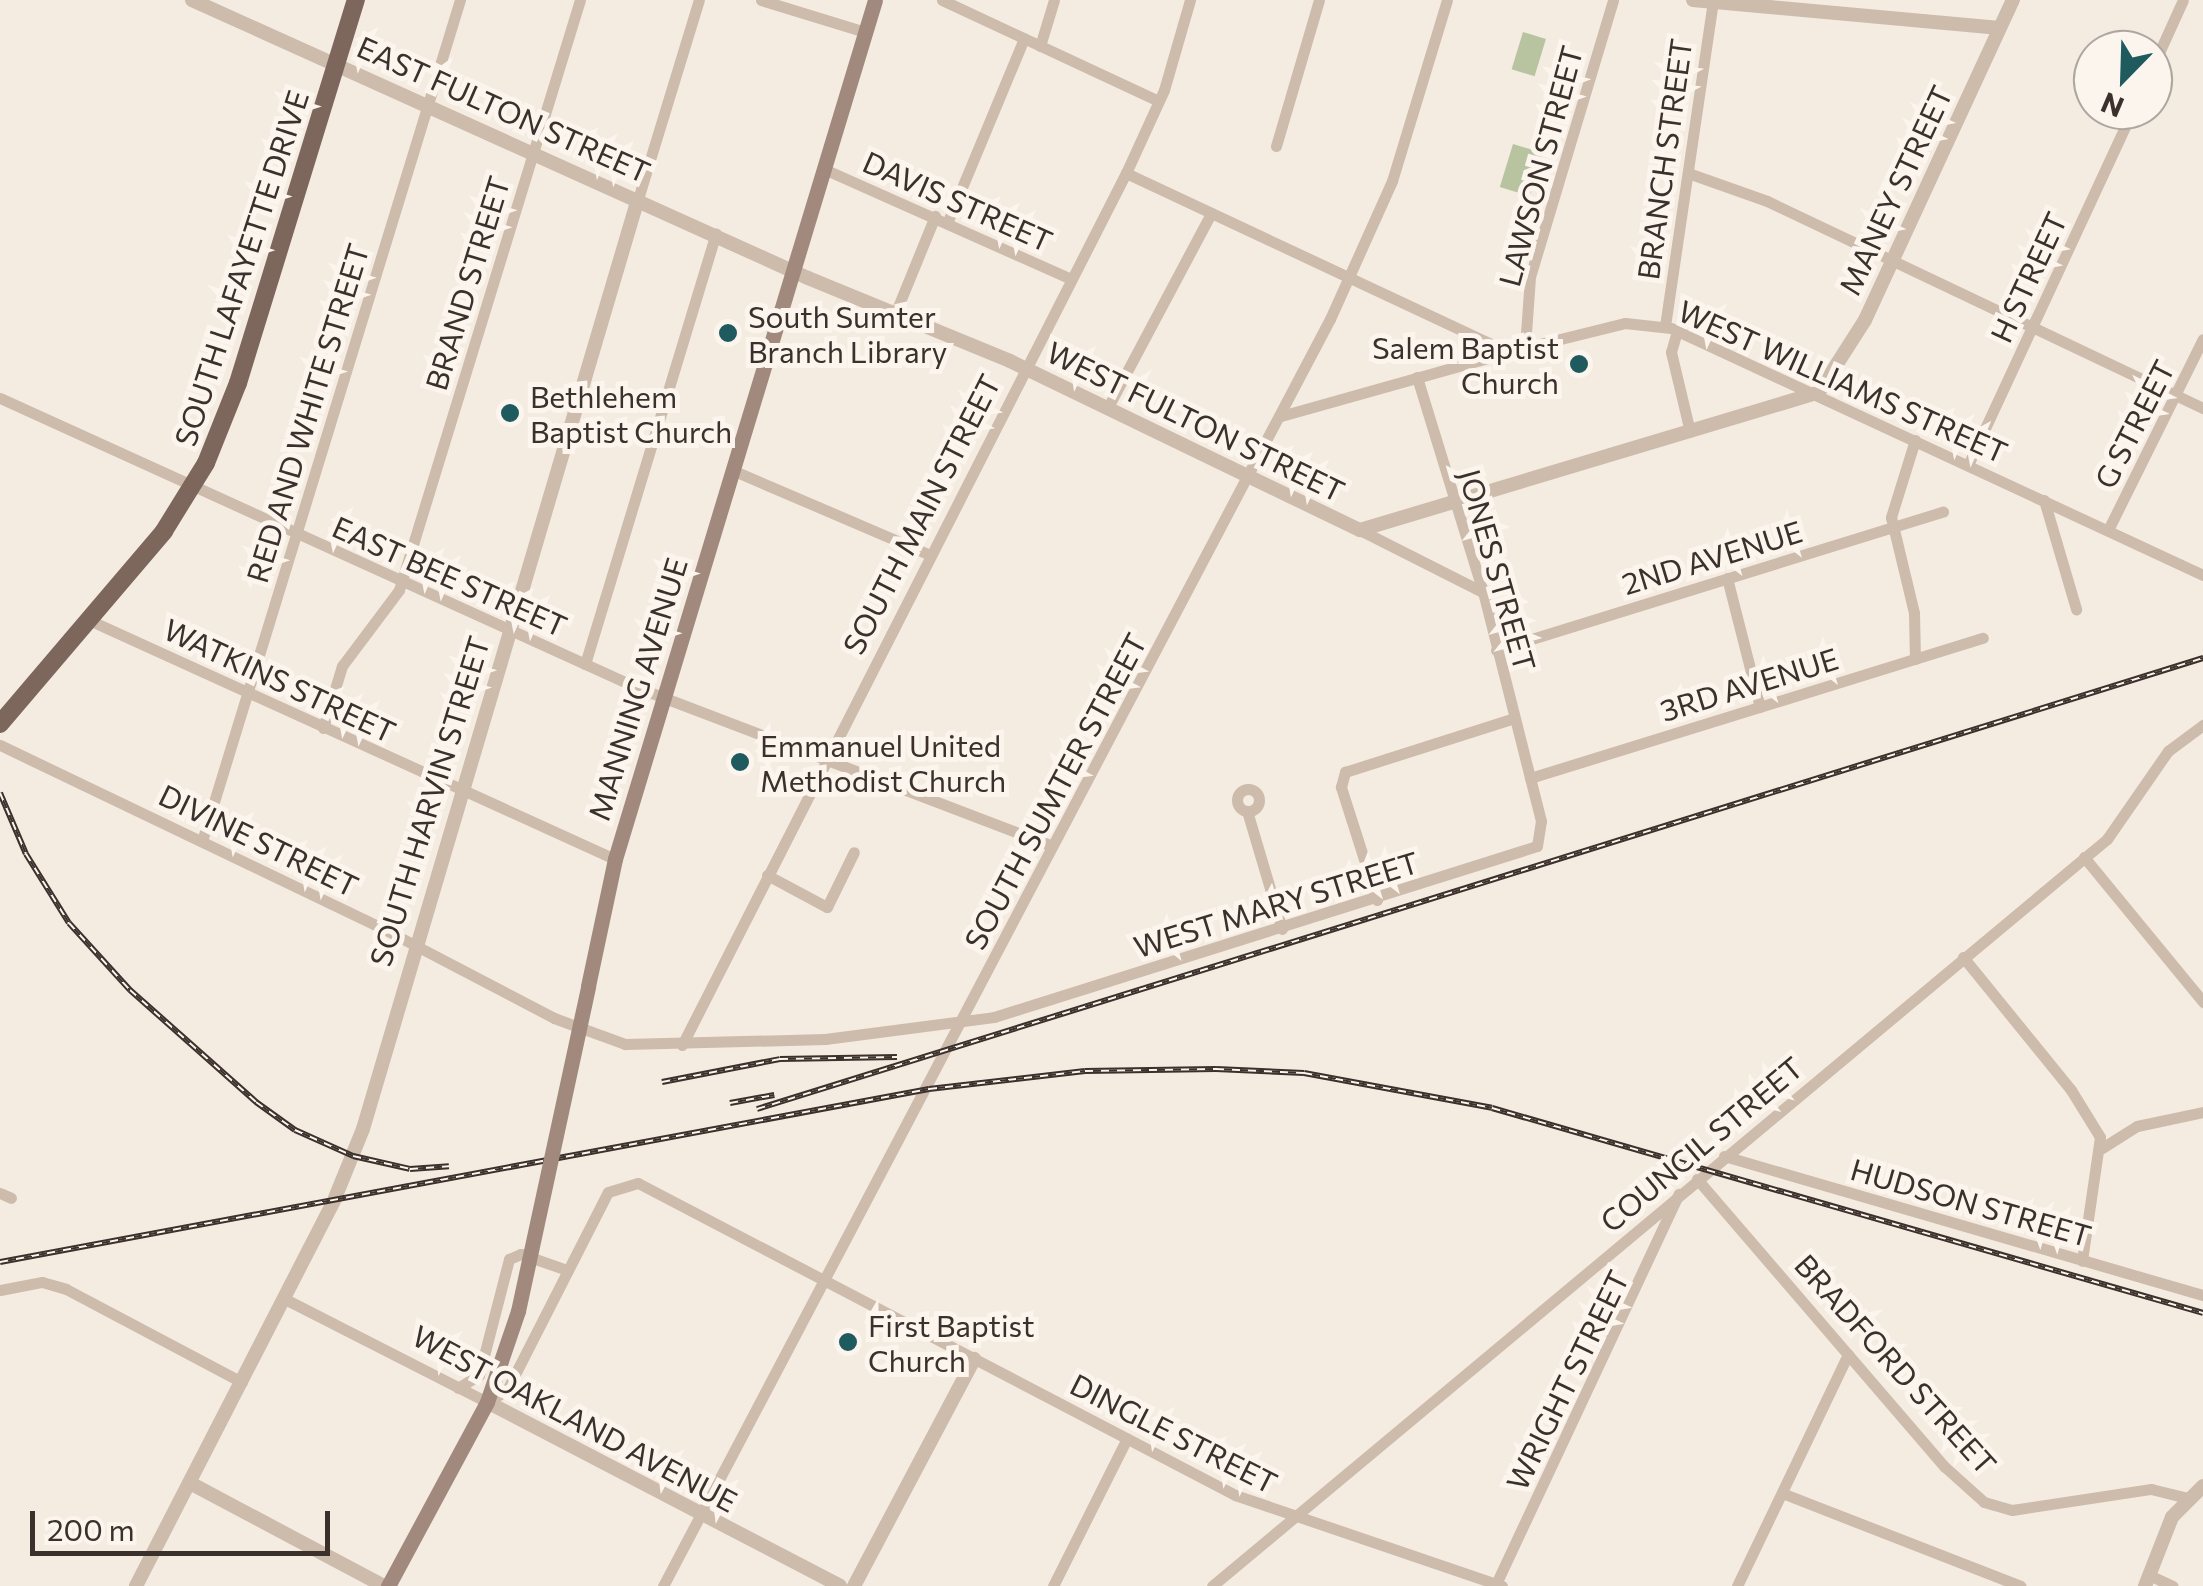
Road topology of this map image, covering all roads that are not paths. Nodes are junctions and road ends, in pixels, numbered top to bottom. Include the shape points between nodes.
1 (356, 0) edge
2 (460, 0) edge
3 (580, 0) edge
4 (699, 0) edge
5 (761, 0) edge
6 (875, 0) edge
7 (942, 0) edge
8 (1054, 0) edge
9 (1190, 0) edge
10 (1319, 0) edge
11 (1447, 0) edge
12 (1613, 0) edge
13 (1693, 0) edge
14 (2014, 0) edge
15 (2183, 0) edge
16 (198, 1) edge
17 (1713, 2) edge
18 (2000, 28) junction
19 (2169, 30) edge
20 (865, 32) junction
21 (1024, 38) junction
22 (1040, 46) junction
23 (336, 64) junction
24 (1159, 101) junction
25 (428, 105) junction
26 (2125, 130) edge
27 (1276, 146) dead end
28 (534, 153) junction
29 (824, 169) junction
30 (1126, 173) junction
31 (1688, 173) junction
32 (638, 199) junction
33 (1211, 213) junction
34 (935, 216) junction
35 (948, 222) junction
36 (716, 234) junction
37 (1892, 260) junction
38 (793, 270) junction
39 (1350, 278) junction
40 (1072, 279) junction
41 (895, 314) junction
42 (1671, 328) junction
43 (2032, 328) junction
44 (2203, 339) edge
45 (1526, 347) junction
46 (1508, 352) junction
47 (1026, 368) junction
48 (1418, 377) junction
49 (1814, 394) junction
50 (2176, 396) junction
51 (0, 398) edge
52 (2203, 408) edge
53 (1107, 409) junction
54 (1280, 416) junction
55 (1690, 432) junction
56 (1915, 440) junction
57 (1968, 464) junction
58 (732, 470) junction
59 (1248, 480) junction
60 (194, 486) junction
61 (2044, 500) junction
62 (1454, 502) junction
63 (1942, 512) dead end
64 (1892, 528) junction
65 (1360, 530) junction
66 (2108, 530) junction
67 (296, 533) junction
68 (930, 555) junction
69 (2203, 574) edge
70 (1727, 578) junction
71 (402, 581) junction
72 (1483, 592) junction
73 (2076, 609) dead end
74 (89, 620) junction
75 (508, 630) junction
76 (1983, 638) dead end
77 (1496, 650) junction
78 (1916, 659) junction
79 (585, 664) junction
80 (248, 693) junction
81 (662, 698) junction
82 (1760, 707) junction
83 (1514, 718) junction
84 (0, 724) edge
85 (2203, 724) edge
86 (322, 728) junction
87 (0, 745) edge
88 (827, 758) junction
89 (1530, 778) junction
90 (460, 790) junction
91 (1248, 811) dead end
92 (202, 841) junction
93 (1052, 846) junction
94 (854, 852) dead end
95 (2084, 857) junction
96 (614, 859) junction
97 (767, 875) junction
98 (1376, 900) junction
99 (1282, 929) junction
100 (414, 946) junction
101 (1963, 958) junction
102 (2203, 1002) edge
103 (960, 1026) junction
104 (682, 1045) junction
105 (2203, 1112) edge
106 (2102, 1148) junction
107 (1724, 1156) junction
108 (1697, 1179) junction
109 (1679, 1194) junction
110 (2082, 1261) junction
111 (567, 1270) junction
112 (825, 1281) junction
113 (0, 1290) edge
114 (2203, 1295) edge
115 (285, 1299) junction
116 (1848, 1354) junction
117 (974, 1359) junction
118 (242, 1382) junction
119 (458, 1388) junction
120 (487, 1402) junction
121 (1127, 1438) junction
122 (190, 1483) junction
123 (2203, 1486) edge
124 (1782, 1493) junction
125 (2187, 1498) junction
126 (701, 1516) junction
127 (1294, 1520) junction
128 (2147, 1581) edge
129 (1498, 1585) edge
130 (136, 1586) edge
131 (386, 1586) edge
132 (663, 1586) edge
133 (840, 1586) edge
134 (854, 1586) edge
135 (1052, 1586) edge
136 (1212, 1586) edge
137 (1736, 1586) edge
138 (2021, 1586) edge
139 (2173, 1586) edge

1 - 23 main road, SOUTH LAFAYETTE DRIVE
2 - 25 street, RED AND WHITE STREET
3 - 28 street, BRAND STREET
4 - 32 street, SOUTH HARVIN STREET
5 - 20 street
6 - 20 main road, MANNING AVENUE
7 - 21 street
8 - 22 street
9 - 24 street, SOUTH MAIN STREET
10 - 27 street
11 - 39 street, SOUTH SUMTER STREET via 1392,181
12 - 45 street, LAWSON STREET via 1530,277
13 - 17 street
14 - 18 street, MANEY STREET
15 - 19 street
16 - 23 street, EAST FULTON STREET
17 - 18 street
17 - 31 street, BRANCH STREET
18 - 37 street, MANEY STREET
20 - 29 main road, MANNING AVENUE
21 - 22 street
21 - 35 street
22 - 24 street
23 - 25 street, EAST FULTON STREET
23 - 60 main road, SOUTH LAFAYETTE DRIVE via 224,424
24 - 30 street, SOUTH MAIN STREET
25 - 28 street, EAST FULTON STREET
25 - 67 street, RED AND WHITE STREET
26 - 43 street, H STREET
28 - 32 street, EAST FULTON STREET
28 - 71 street, BRAND STREET
29 - 34 street, DAVIS STREET
29 - 38 main road, MANNING AVENUE
30 - 33 street
30 - 40 street, SOUTH MAIN STREET
31 - 37 street via 1750,194
31 - 42 street, BRANCH STREET
32 - 36 street, EAST FULTON STREET
32 - 75 street, SOUTH HARVIN STREET
33 - 39 street
33 - 53 street
34 - 35 street, DAVIS STREET
34 - 41 street
35 - 40 street, DAVIS STREET
36 - 38 street, EAST FULTON STREET
36 - 79 street
37 - 43 street
37 - 49 street, MANEY STREET via 1840,368
38 - 41 street, WEST FULTON STREET
38 - 58 main road, MANNING AVENUE
39 - 46 street
39 - 54 street, SOUTH SUMTER STREET
40 - 47 street, SOUTH MAIN STREET
41 - 47 street, WEST FULTON STREET
42 - 45 street, WEST WILLIAMS STREET via 1625,323
42 - 49 street, WEST WILLIAMS STREET
42 - 55 street, BRANCH STREET
43 - 50 street
43 - 57 street, H STREET
44 - 50 street, G STREET
45 - 46 street, WEST WILLIAMS STREET
46 - 48 street, WEST WILLIAMS STREET
47 - 53 street, WEST FULTON STREET
47 - 68 street, SOUTH MAIN STREET
48 - 54 street, WEST WILLIAMS STREET
48 - 62 street, JONES STREET
49 - 55 street, WEST FULTON STREET
49 - 56 street, WEST WILLIAMS STREET
50 - 52 street
50 - 66 street, G STREET
51 - 60 street, EAST BEE STREET
53 - 59 street, WEST FULTON STREET
54 - 59 street, SOUTH SUMTER STREET
55 - 62 street, WEST FULTON STREET
56 - 57 street, WEST WILLIAMS STREET
56 - 64 street
57 - 61 street, WEST WILLIAMS STREET
58 - 68 street
58 - 81 main road, MANNING AVENUE
59 - 65 street, WEST FULTON STREET
59 - 93 street, SOUTH SUMTER STREET
60 - 67 street, EAST BEE STREET
60 - 74 main road, SOUTH LAFAYETTE DRIVE
61 - 66 street, WEST WILLIAMS STREET
61 - 73 street
62 - 65 street, WEST FULTON STREET
62 - 72 street, JONES STREET
63 - 64 street, 2ND AVENUE
64 - 70 street, 2ND AVENUE
64 - 78 street via 1914,613
65 - 72 street
66 - 69 street, WEST WILLIAMS STREET
67 - 71 street, EAST BEE STREET
67 - 80 street, RED AND WHITE STREET
68 - 88 street, SOUTH MAIN STREET
70 - 77 street, 2ND AVENUE
70 - 82 street
71 - 75 street, EAST BEE STREET
71 - 86 street, BRAND STREET via 389,611 342,666
72 - 77 street, JONES STREET
74 - 80 street, WATKINS STREET
74 - 84 main road, SOUTH LAFAYETTE DRIVE
75 - 79 street, EAST BEE STREET
75 - 90 street, SOUTH HARVIN STREET
76 - 78 street, 3RD AVENUE
77 - 83 street, JONES STREET
78 - 82 street, 3RD AVENUE
79 - 81 street, EAST BEE STREET
80 - 86 street, WATKINS STREET
80 - 92 street, RED AND WHITE STREET
81 - 88 street, EAST BEE STREET
81 - 96 main road, MANNING AVENUE
82 - 89 street, 3RD AVENUE
83 - 89 street, JONES STREET
83 - 98 street via 1345,772 1342,788
85 - 95 street, COUNCIL STREET via 2168,750 2114,832
86 - 90 street, WATKINS STREET
87 - 92 street, DIVINE STREET
88 - 93 street, EAST BEE STREET
88 - 97 street, SOUTH MAIN STREET
89 - 98 street, WEST MARY STREET via 1542,830 1537,846
90 - 96 street, WATKINS STREET
90 - 100 street, SOUTH HARVIN STREET
91 - 99 street
92 - 100 street, DIVINE STREET
93 - 103 street, SOUTH SUMTER STREET
94 - 97 street via 827,907
95 - 101 street, COUNCIL STREET
95 - 102 street
96 - 120 main road, MANNING AVENUE, bridge via 518,1312
97 - 104 street, SOUTH MAIN STREET
98 - 99 street, WEST MARY STREET
99 - 103 street, WEST MARY STREET
100 - 104 street, DIVINE STREET via 594,1034 644,1047
100 - 115 street, SOUTH HARVIN STREET via 358,1142
101 - 106 street via 2084,1108
101 - 107 street, COUNCIL STREET
103 - 104 street, DIVINE STREET
103 - 112 street, SOUTH SUMTER STREET
105 - 106 street via 2118,1133
106 - 110 street
107 - 108 street, COUNCIL STREET
107 - 110 street, HUDSON STREET
108 - 109 street, COUNCIL STREET
108 - 116 street, BRADFORD STREET
109 - 127 street, COUNCIL STREET
109 - 129 street, WRIGHT STREET
110 - 114 street, HUDSON STREET
111 - 112 street, DINGLE STREET via 608,1192 638,1182
111 - 119 street via 521,1254 509,1259 479,1375
111 - 120 street via 506,1390
112 - 117 street, DINGLE STREET
112 - 126 street, SOUTH SUMTER STREET
113 - 118 street via 42,1282 66,1289
115 - 118 street, SOUTH HARVIN STREET
115 - 119 street, WEST OAKLAND AVENUE
116 - 124 street
116 - 125 street, BRADFORD STREET via 1945,1466 1994,1507 2151,1490
117 - 121 street, DINGLE STREET
117 - 134 street
118 - 122 street, SOUTH HARVIN STREET
119 - 120 street, WEST OAKLAND AVENUE
120 - 126 street, WEST OAKLAND AVENUE
120 - 131 main road
121 - 127 street, DINGLE STREET
121 - 135 street
122 - 130 street, SOUTH HARVIN STREET
122 - 131 street
123 - 125 street
124 - 137 street
124 - 138 street
125 - 128 street
126 - 132 street, SOUTH SUMTER STREET
126 - 133 street, WEST OAKLAND AVENUE
127 - 129 street, DINGLE STREET
127 - 136 street, COUNCIL STREET
128 - 139 street

